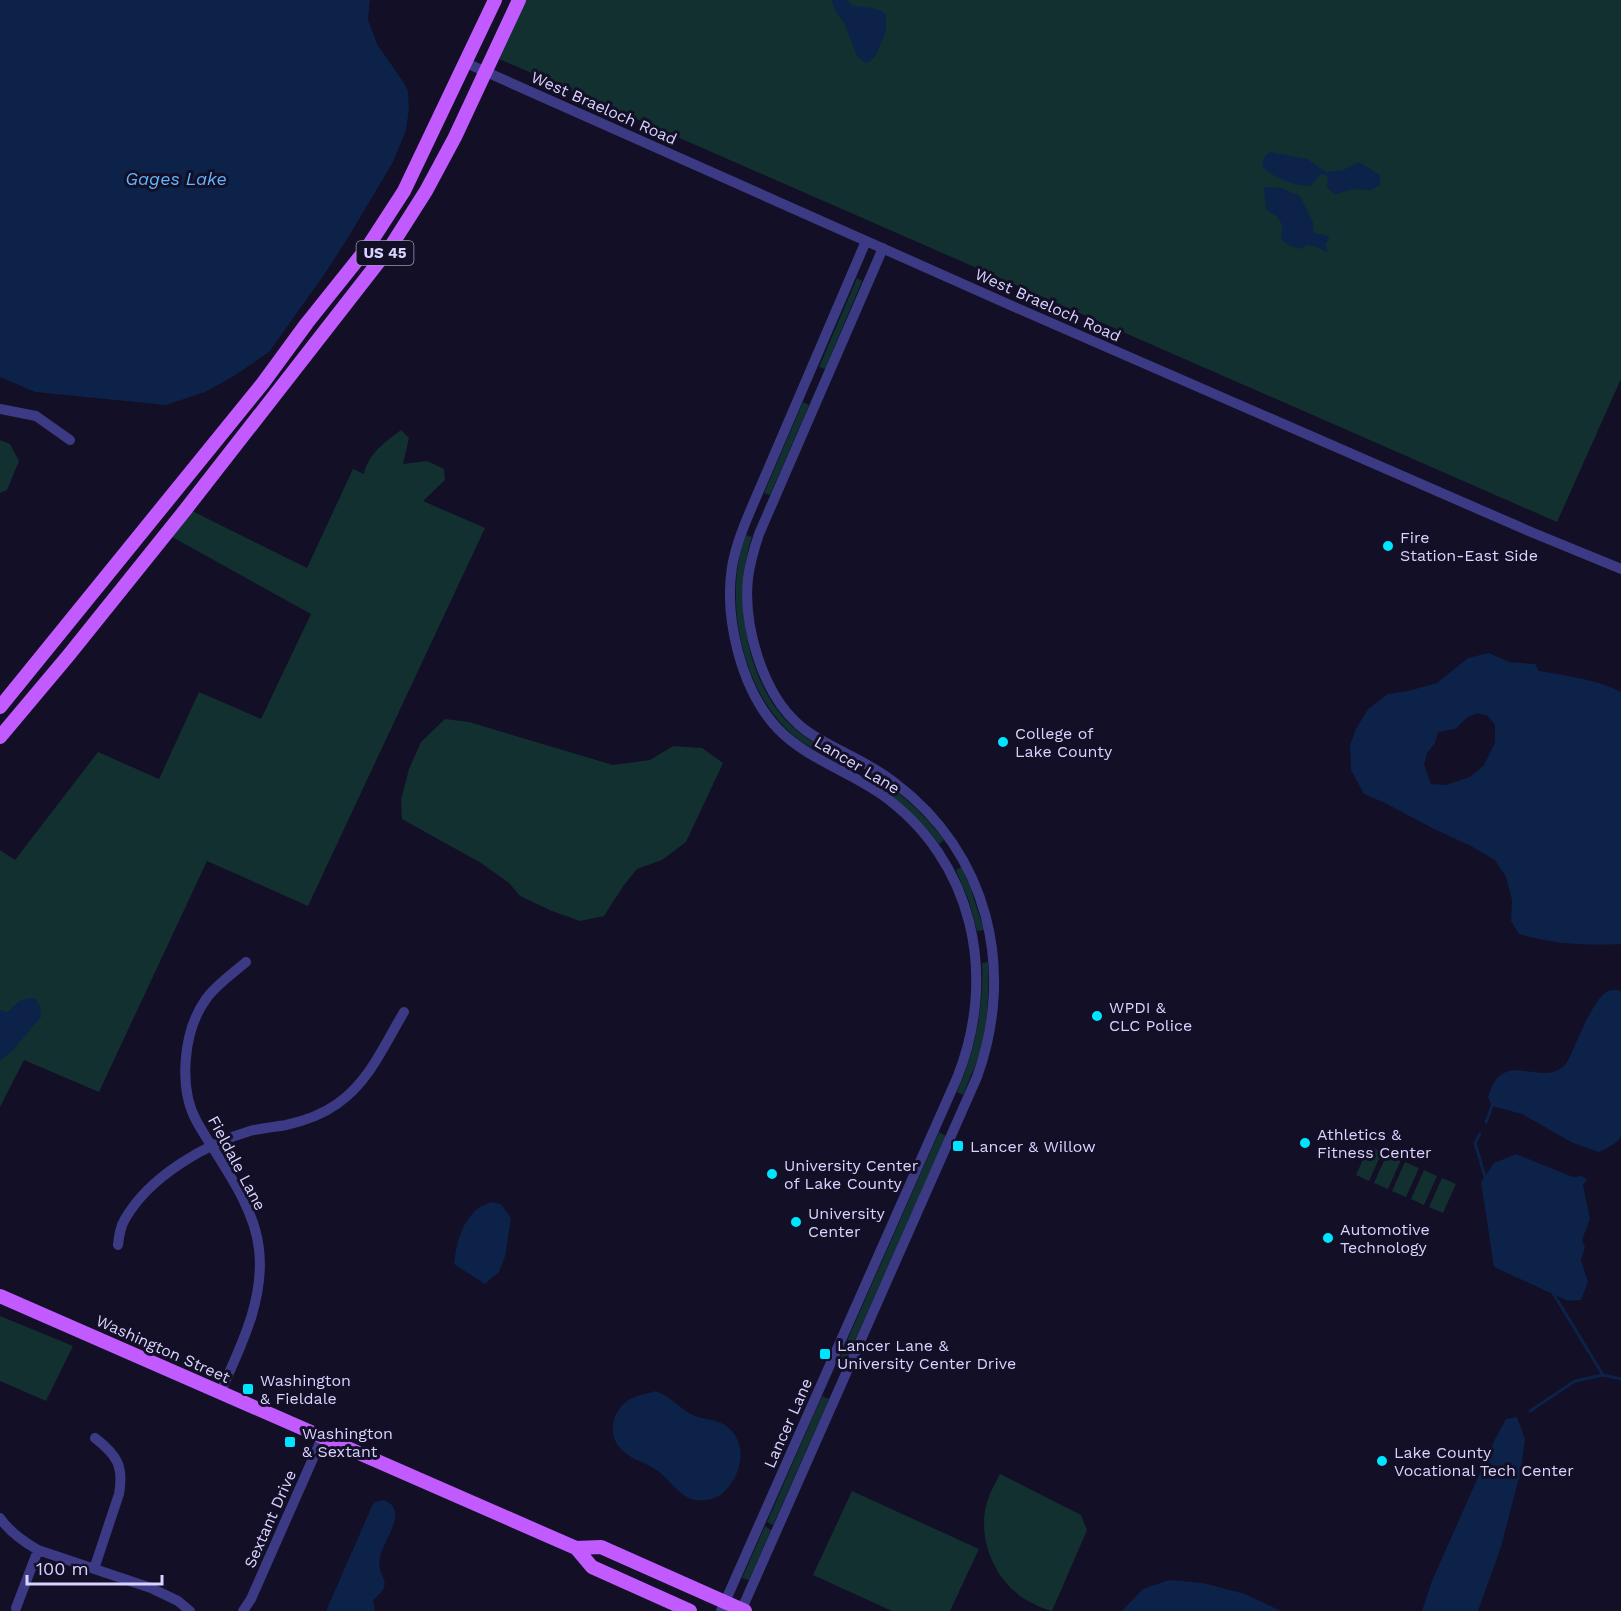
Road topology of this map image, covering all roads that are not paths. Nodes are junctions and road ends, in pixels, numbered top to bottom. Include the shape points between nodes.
1 (495, 0) edge
2 (519, 0) edge
3 (466, 63) junction
4 (485, 71) junction
5 (866, 241) junction
6 (883, 248) junction
7 (0, 409) edge
8 (70, 440) dead end
9 (1621, 569) edge
10 (1, 704) edge
11 (20, 712) junction
12 (0, 737) edge
13 (246, 962) dead end
14 (404, 1012) dead end
15 (212, 1146) junction
16 (118, 1245) dead end
17 (0, 1296) edge
18 (220, 1393) junction
19 (95, 1438) dead end
20 (322, 1438) junction
21 (0, 1518) edge
22 (576, 1548) junction
23 (38, 1550) junction
24 (94, 1569) junction
25 (723, 1607) edge
26 (16, 1608) dead end
27 (190, 1611) edge
28 (243, 1611) edge
29 (690, 1611) edge
30 (743, 1611) edge

1 - 3 main road, US 45
2 - 4 main road, US 45
3 - 4 street, West Braeloch Road
3 - 10 main road, US 45 via 404,191 367,248 257,391
4 - 5 street, West Braeloch Road
4 - 11 main road, US 45 via 426,191 391,246
5 - 6 street, West Braeloch Road
5 - 25 street, Lancer Lane via 738,543 732,569 733,628 751,687 778,729 799,747 896,806 943,859 963,899 972,931 976,997 968,1047 957,1078
6 - 9 street, West Braeloch Road
6 - 30 street, Lancer Lane via 759,534 748,580 748,612 761,667 785,711 821,741 898,785 930,814 956,848 973,878 988,925 994,969 993,1005 977,1077
7 - 8 street via 36,416
10 - 11 street
11 - 12 main road, US 45
13 - 15 street, Fieldale Lane via 205,1000 187,1048 190,1104
14 - 15 street via 366,1077 336,1104 305,1119 251,1131
15 - 16 street via 154,1185 124,1219
15 - 18 street, Fieldale Lane via 244,1202 259,1249 255,1306
17 - 18 main road, Washington Street
18 - 20 main road, Washington Street
19 - 24 street via 118,1461 121,1481
20 - 22 main road, Washington Street
20 - 28 street, Sextant Drive
21 - 23 street via 26,1544
22 - 25 main road, Washington Street via 601,1547
22 - 29 main road, Washington Street via 592,1567
23 - 24 street
23 - 26 street
24 - 27 street via 166,1594
25 - 30 main road, Washington Street

